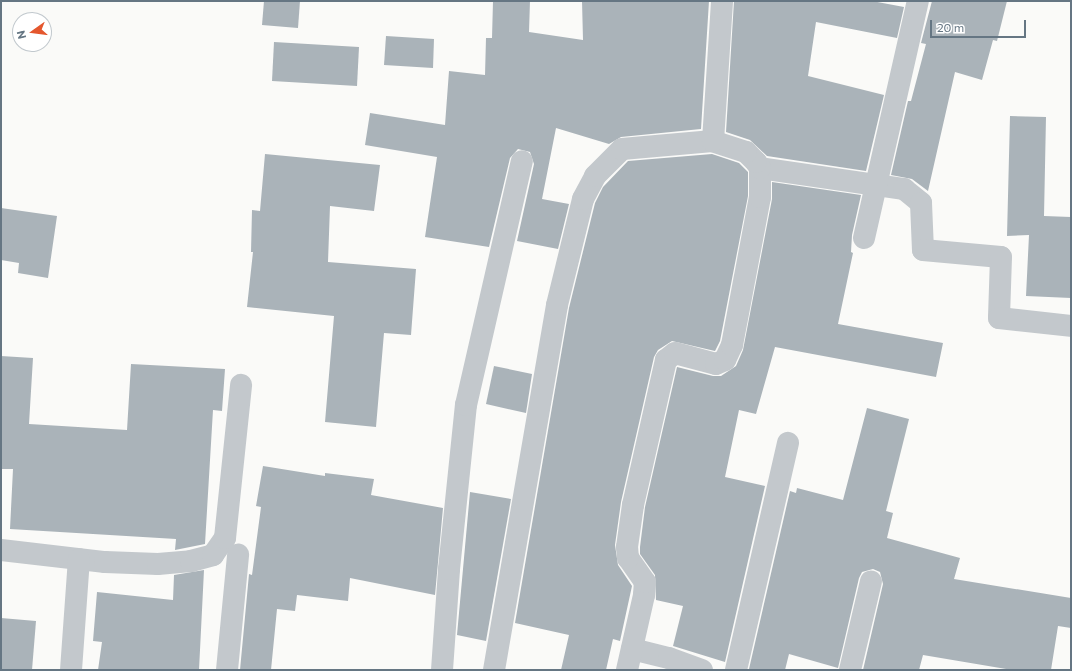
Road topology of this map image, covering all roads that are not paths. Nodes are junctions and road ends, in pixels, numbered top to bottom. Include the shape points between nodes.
1 (722, 1) edge
2 (918, 1) edge
3 (713, 141) junction
4 (522, 161) dead end
5 (760, 168) junction
6 (876, 185) junction
7 (864, 238) dead end
8 (1071, 326) edge
9 (241, 385) dead end
10 (788, 443) dead end
11 (1, 550) edge
12 (238, 555) dead end
13 (79, 559) junction
14 (871, 582) dead end
15 (632, 649) junction
16 (71, 670) edge
17 (227, 670) edge
18 (442, 670) edge
19 (494, 670) edge
20 (627, 670) edge
21 (702, 670) edge
22 (736, 670) edge
23 (850, 670) edge

1 - 3 street
2 - 6 street
3 - 5 street via 746,152
3 - 19 street via 622,149 595,176 583,199 557,305
4 - 18 street via 466,405 449,569
5 - 6 street
5 - 15 street via 760,197 732,345 725,360 716,364 676,353 666,360 633,505 627,547 628,558 645,582
6 - 7 street
6 - 8 street via 904,189 921,204 924,250 1001,257 999,318
9 - 13 street via 225,538 213,555 192,561 158,564
10 - 22 street
11 - 13 street
12 - 17 street
13 - 16 street
14 - 23 street
15 - 20 street
15 - 21 street via 669,658

